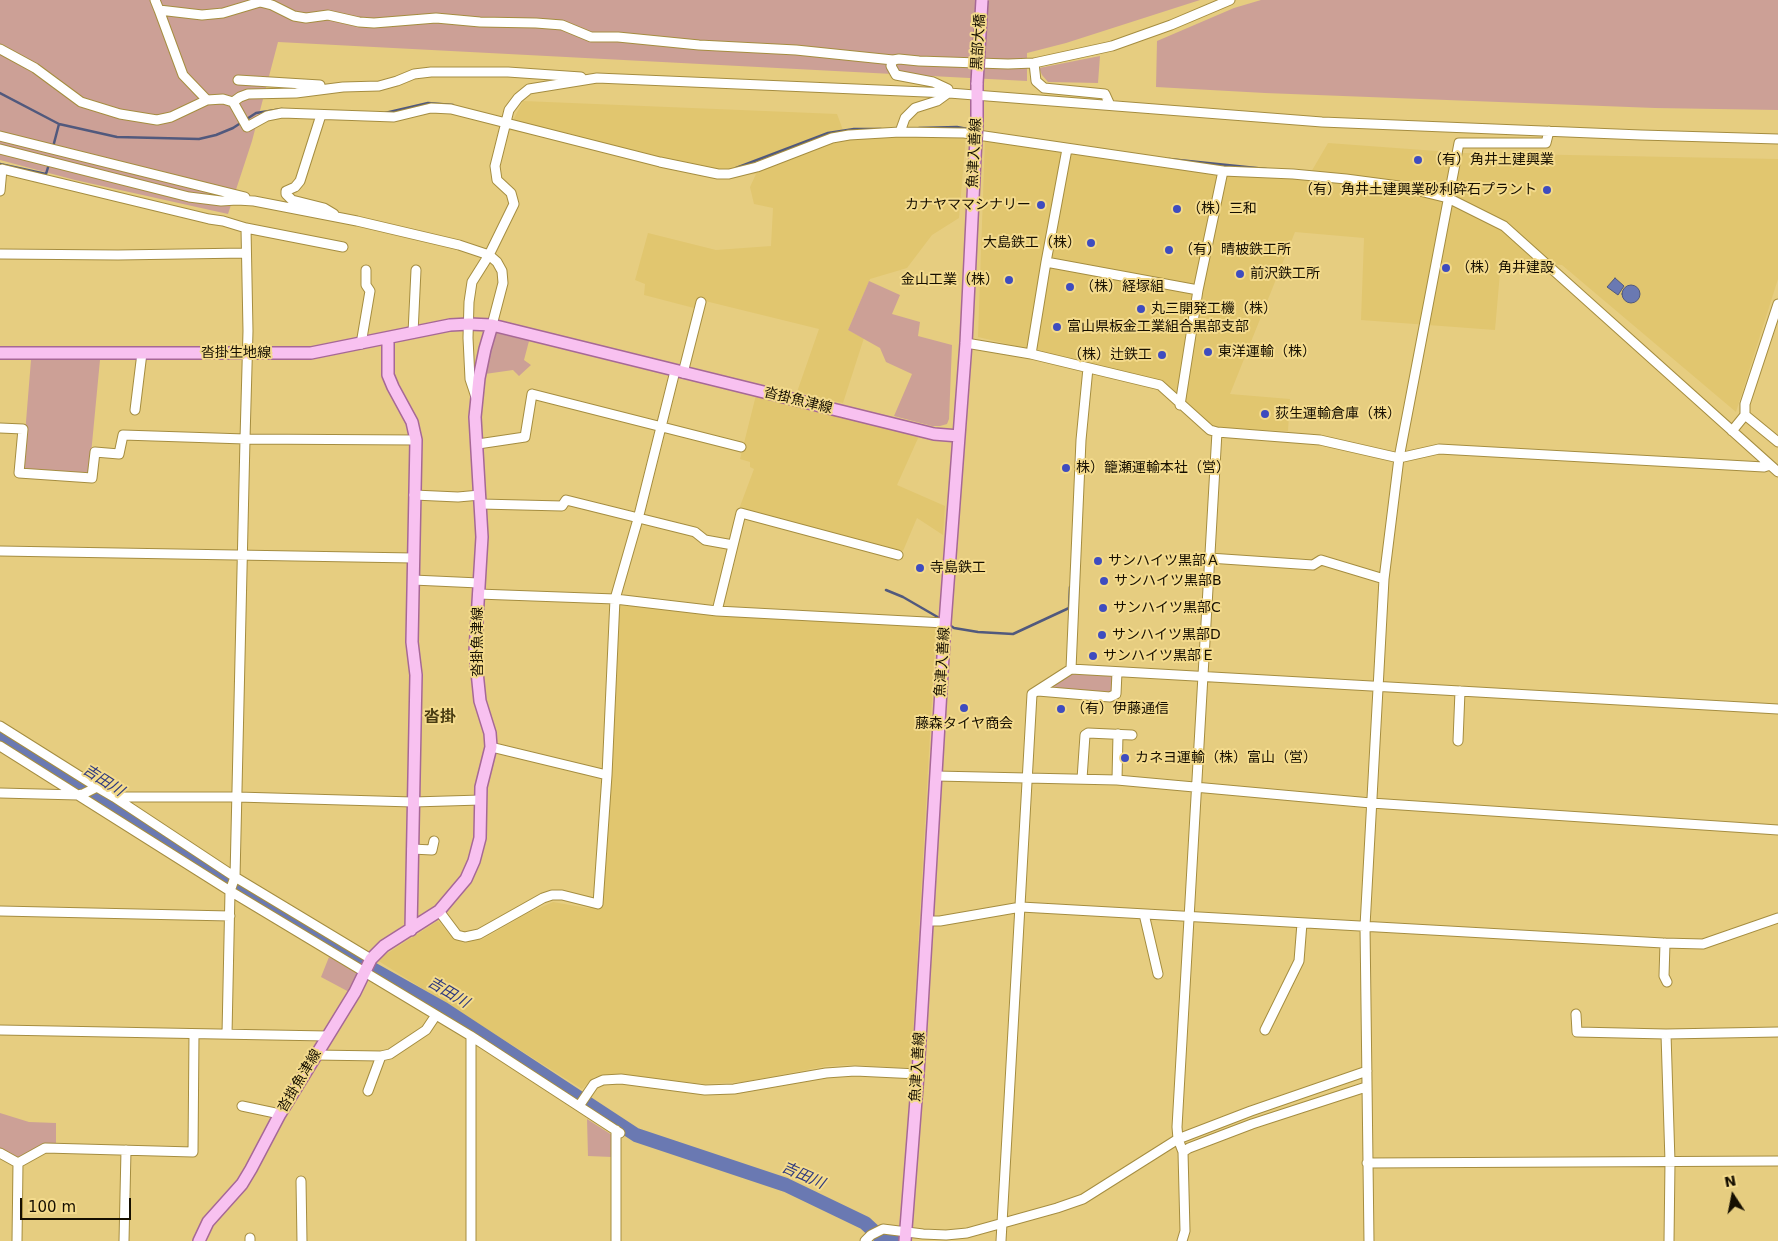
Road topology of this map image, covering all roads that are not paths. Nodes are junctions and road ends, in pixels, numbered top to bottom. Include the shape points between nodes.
1 (155, 0) edge
2 (982, 0) edge
3 (1230, 0) edge
4 (159, 10) junction
5 (0, 49) edge
6 (892, 60) junction
7 (1034, 63) junction
8 (596, 78) junction
9 (238, 80) dead end
10 (977, 84) joint
11 (343, 87) junction
12 (949, 93) junction
13 (977, 96) junction
14 (207, 100) junction
15 (233, 102) junction
16 (1110, 105) junction
17 (321, 115) junction
18 (505, 123) junction
19 (1549, 131) junction
20 (900, 132) junction
21 (0, 136) edge
22 (1778, 139) edge
23 (0, 149) edge
24 (1067, 149) junction
25 (1, 169) edge
26 (1223, 171) junction
27 (0, 192) edge
28 (1448, 198) junction
29 (254, 201) junction
30 (344, 218) junction
31 (246, 228) junction
32 (343, 247) dead end
33 (246, 253) junction
34 (0, 254) edge
35 (488, 255) junction
36 (1046, 262) junction
37 (366, 270) dead end
38 (416, 270) dead end
39 (1198, 290) junction
40 (701, 302) dead end
41 (1778, 304) edge
42 (469, 324) junction
43 (492, 325) junction
44 (413, 333) junction
45 (388, 338) junction
46 (966, 343) junction
47 (361, 344) junction
48 (0, 353) edge
49 (142, 353) junction
50 (248, 353) junction
51 (1031, 354) junction
52 (1088, 368) junction
53 (679, 372) junction
54 (477, 400) junction
55 (1180, 405) junction
56 (134, 410) dead end
57 (1745, 415) junction
58 (660, 426) junction
59 (0, 428) edge
60 (1732, 430) junction
61 (1217, 432) junction
62 (958, 436) junction
63 (245, 439) junction
64 (416, 440) junction
65 (1778, 442) edge
66 (478, 444) junction
67 (741, 447) dead end
68 (1399, 458) junction
69 (1770, 465) junction
70 (1778, 472) edge
71 (414, 495) junction
72 (481, 500) junction
73 (638, 519) junction
74 (733, 545) junction
75 (0, 551) edge
76 (242, 555) junction
77 (898, 555) dead end
78 (413, 558) junction
79 (1209, 558) junction
80 (1384, 579) junction
81 (413, 580) junction
82 (479, 588) junction
83 (615, 599) junction
84 (717, 611) junction
85 (945, 624) junction
86 (1072, 669) junction
87 (1117, 672) junction
88 (1202, 676) junction
89 (1379, 687) junction
90 (1460, 691) junction
91 (1038, 692) junction
92 (1778, 710) edge
93 (0, 726) edge
94 (1118, 734) junction
95 (1132, 735) dead end
96 (1458, 741) dead end
97 (0, 746) edge
98 (491, 747) junction
99 (607, 775) junction
100 (936, 776) junction
101 (1028, 778) junction
102 (1082, 779) junction
103 (1117, 780) junction
104 (95, 788) junction
105 (1197, 788) junction
106 (0, 793) edge
107 (80, 795) junction
108 (114, 797) junction
109 (237, 797) junction
110 (481, 800) junction
111 (413, 802) junction
112 (1371, 803) junction
113 (1778, 830) edge
114 (434, 841) dead end
115 (412, 849) junction
116 (233, 884) junction
117 (1021, 907) junction
118 (439, 911) junction
119 (0, 912) edge
120 (1144, 914) junction
121 (230, 916) junction
122 (1188, 917) junction
123 (1778, 918) edge
124 (927, 921) junction
125 (1302, 923) junction
126 (1364, 926) junction
127 (411, 930) junction
128 (1664, 943) junction
129 (367, 965) junction
130 (1158, 974) dead end
131 (1667, 982) dead end
132 (1576, 1014) dead end
133 (436, 1015) junction
134 (0, 1030) edge
135 (1265, 1030) dead end
136 (1778, 1032) edge
137 (194, 1034) junction
138 (227, 1034) junction
139 (1666, 1034) junction
140 (327, 1036) junction
141 (471, 1036) junction
142 (316, 1055) junction
143 (381, 1056) junction
144 (1367, 1071) junction
145 (918, 1074) junction
146 (1366, 1087) junction
147 (368, 1092) dead end
148 (242, 1106) dead end
149 (579, 1106) junction
150 (280, 1114) junction
151 (1178, 1140) junction
152 (126, 1150) junction
153 (1183, 1152) junction
154 (0, 1153) edge
155 (1778, 1161) edge
156 (1670, 1162) junction
157 (18, 1163) junction
158 (1367, 1163) junction
159 (301, 1181) dead end
160 (1003, 1224) junction
161 (906, 1236) edge
162 (17, 1241) edge
163 (124, 1241) edge
164 (199, 1241) edge
165 (302, 1241) edge
166 (471, 1241) edge
167 (616, 1241) edge
168 (865, 1241) edge
169 (1001, 1241) edge
170 (1182, 1241) edge
171 (1368, 1241) edge
172 (1669, 1241) edge

1 - 4 street
2 - 10 main road, 黒部大橋, bridge
3 - 7 street via 1112,46
4 - 6 street via 202,15 260,2 306,18 328,15 374,24 436,18 536,23 562,25 591,37 796,50
4 - 14 street via 183,76
5 - 14 street via 35,68 81,102 102,110 157,120 171,118
6 - 7 street
6 - 12 street via 891,66 896,75 933,82 948,89
7 - 16 street via 1036,81 1044,88 1105,94
8 - 11 street via 508,72 432,72 414,74 379,86
8 - 12 street
8 - 18 street via 529,89 509,110
9 - 11 street
10 - 13 main road, 魚津入善線
11 - 15 street via 248,94
12 - 13 street
12 - 20 street via 915,108 905,118
13 - 16 street
13 - 46 main road, 魚津入善線, bridge
14 - 15 street
15 - 17 street via 247,126 282,113
16 - 19 street via 1322,122
17 - 18 street via 394,117 441,108
17 - 30 street via 300,181 286,194 292,200 324,208
18 - 20 street via 718,174 757,167 832,138
18 - 35 street via 495,166 497,180 511,194 514,204
19 - 22 street
19 - 28 street via 1546,144 1459,144
20 - 24 street via 964,133
21 - 29 street
23 - 29 street via 189,197
24 - 26 street
24 - 36 street
25 - 27 street
25 - 31 street
26 - 28 street via 1346,179 1400,186
26 - 39 street
28 - 60 street via 1504,226
28 - 68 street
29 - 30 street
30 - 35 street
31 - 32 street
31 - 33 street
33 - 34 street
33 - 50 street
35 - 42 street via 472,282
35 - 43 street via 498,262 503,283
36 - 39 street
36 - 51 street
37 - 47 street via 366,285 370,291
38 - 44 street
39 - 55 street
40 - 53 street
41 - 57 street via 1745,404
42 - 43 main road, 沓掛魚津線
42 - 44 main road, 沓掛生地線
42 - 54 street via 470,380
43 - 53 main road, 沓掛魚津線
43 - 54 main road, 沓掛魚津線
44 - 45 main road, 沓掛生地線
45 - 47 main road, 沓掛生地線
45 - 64 main road via 388,375 412,422
46 - 51 street
46 - 62 main road, 魚津入善線
47 - 50 main road, 沓掛生地線 via 311,353
48 - 49 main road, 沓掛生地線
49 - 50 main road, 沓掛生地線
49 - 56 street
50 - 63 street
51 - 52 street
52 - 55 street via 1160,385
52 - 86 street via 1081,440
53 - 58 street
53 - 62 main road, 沓掛魚津線 via 934,434
54 - 66 main road, 沓掛魚津線
55 - 61 street via 1210,430
57 - 60 street
57 - 65 street
58 - 66 street via 532,394 525,437
58 - 67 street
58 - 73 street
59 - 63 street via 23,429 19,473 92,478 95,452 119,454 123,434
60 - 69 street
61 - 68 street via 1320,440
61 - 79 street
62 - 85 main road, 魚津入善線
63 - 64 street
63 - 76 street
64 - 71 main road
66 - 72 main road, 沓掛魚津線
68 - 69 street via 1439,449
68 - 80 street
69 - 70 street
71 - 72 street
71 - 78 main road
72 - 73 street via 562,506 566,500
72 - 82 main road, 沓掛魚津線
73 - 74 street via 695,532 705,540
73 - 83 street
74 - 77 street via 741,514
74 - 84 street
75 - 76 street
76 - 78 street
76 - 109 street
78 - 81 main road
79 - 80 street via 1313,565 1321,560
79 - 88 street
80 - 89 street
81 - 82 street
81 - 111 main road via 412,642 416,676
82 - 83 street
82 - 98 main road, 沓掛魚津線 via 475,652 480,701
83 - 84 street
83 - 99 street
84 - 85 street
85 - 100 main road, 魚津入善線
86 - 87 street
86 - 91 street
87 - 88 street
87 - 91 street via 1116,694 1110,698
88 - 89 street
88 - 105 street
89 - 90 street
89 - 112 street
90 - 92 street
90 - 96 street
91 - 101 street via 1032,694
93 - 104 street
94 - 95 street
94 - 102 street via 1085,735
94 - 103 street
97 - 107 street
98 - 99 street
98 - 110 main road, 沓掛魚津線
99 - 118 street via 598,904 552,895 479,934 465,937 457,935
100 - 101 street
100 - 124 main road, 魚津入善線
101 - 102 street
101 - 117 street
102 - 103 street
103 - 105 street
104 - 107 street
104 - 108 street
105 - 112 street
105 - 122 street
106 - 107 street
107 - 116 street
108 - 109 street
108 - 116 street
109 - 111 street
109 - 116 street
110 - 111 street
110 - 118 main road, 沓掛魚津線 via 480,838 474,862 466,879
111 - 115 main road
112 - 113 street
112 - 126 street
114 - 115 street via 432,850
115 - 127 main road
116 - 121 street
116 - 129 street
116 - 129 street
117 - 120 street
117 - 124 street
117 - 160 street
118 - 127 main road, 沓掛魚津線
119 - 121 street
120 - 122 street
120 - 130 street
121 - 138 street
122 - 125 street
122 - 151 street
123 - 128 street via 1703,944
124 - 145 main road, 魚津入善線
125 - 126 street
125 - 135 street via 1299,961
126 - 128 street
126 - 144 street
127 - 129 main road, 沓掛魚津線 via 384,946
128 - 131 street via 1664,976
129 - 133 street
129 - 140 main road, 沓掛魚津線 via 355,992
132 - 139 street via 1577,1032
133 - 141 street
133 - 143 street via 426,1030 390,1054
134 - 137 street
136 - 139 street
137 - 138 street
137 - 152 street via 193,1152
138 - 140 street
139 - 156 street
140 - 142 main road, 沓掛魚津線
141 - 149 street
141 - 166 street
142 - 143 street
142 - 150 main road, 沓掛魚津線
143 - 147 street
144 - 146 street
144 - 151 street
145 - 149 street via 826,1073 734,1089 705,1090 621,1079 603,1080 594,1084
145 - 161 main road, 魚津入善線
146 - 153 street via 1252,1124
146 - 158 street
148 - 150 street
149 - 167 street via 618,1132
150 - 164 main road, 沓掛魚津線 via 242,1184 208,1222
151 - 153 street
151 - 160 street via 1082,1199
152 - 157 street via 45,1148
152 - 163 street
153 - 170 street
154 - 157 street
155 - 156 street
156 - 158 street
156 - 172 street
157 - 162 street
158 - 171 street
159 - 165 street
160 - 161 street via 967,1233
160 - 169 street
161 - 168 street via 883,1229

